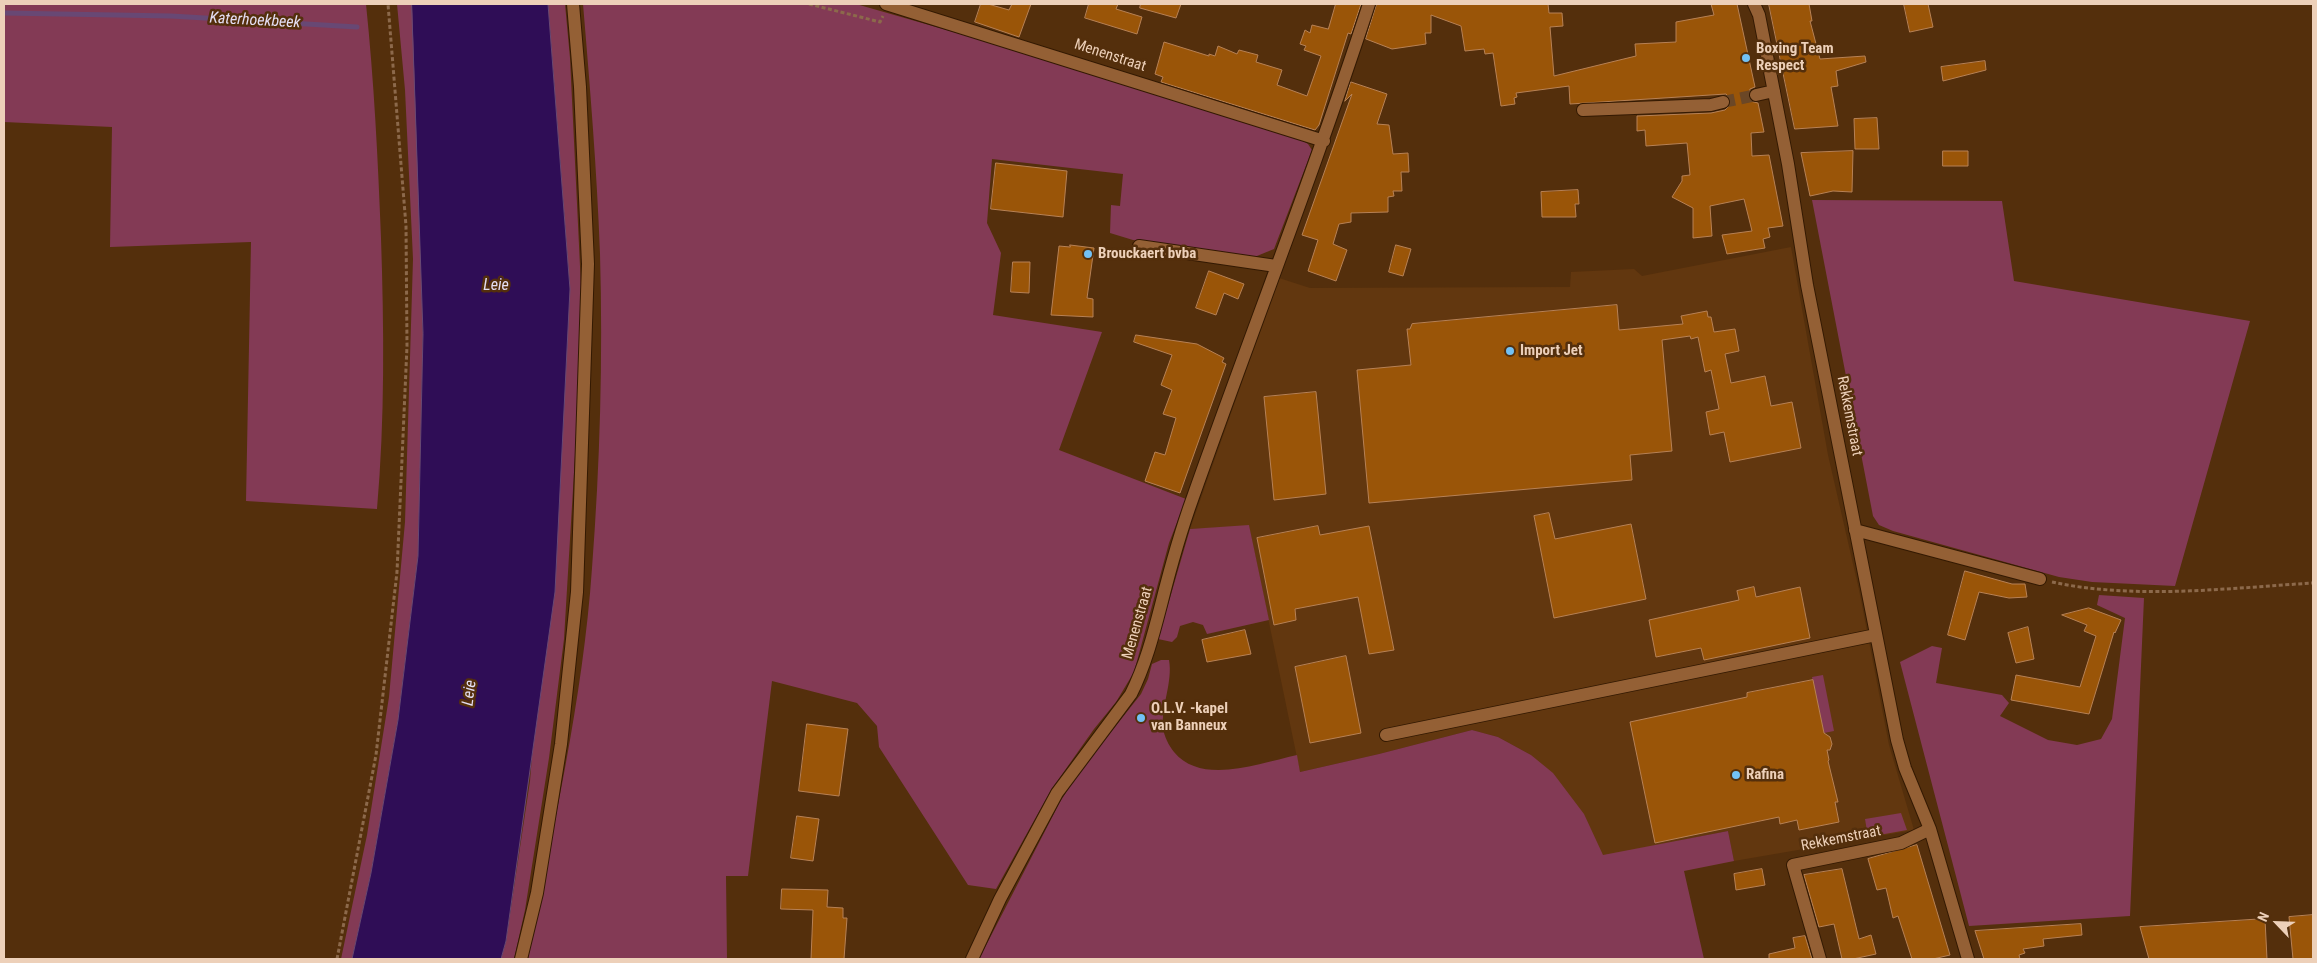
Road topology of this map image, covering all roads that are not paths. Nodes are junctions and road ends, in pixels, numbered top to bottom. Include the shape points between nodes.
1 (573, 4) edge
2 (887, 4) edge
3 (1369, 4) edge
4 (1754, 4) edge
5 (1774, 91) junction
6 (1756, 95) tunnel mouth
7 (1723, 102) tunnel mouth
8 (1583, 110) dead end
9 (1324, 141) junction
10 (1139, 246) dead end
11 (1276, 266) junction
12 (1855, 530) junction
13 (2040, 579) road end
14 (1876, 635) junction
15 (1386, 735) dead end
16 (1930, 829) junction
17 (521, 959) edge
18 (972, 959) edge
19 (1820, 959) edge
20 (1968, 959) edge

1 - 17 street via 588,264 577,592 559,753 538,893
2 - 9 street, Menenstraat
3 - 9 street, Menenstraat
4 - 5 street, Rekkemstraat
5 - 6 street
5 - 12 street, Rekkemstraat via 1806,285
7 - 8 street
9 - 11 street, Menenstraat
10 - 11 street
11 - 18 street, Menenstraat via 1180,533 1139,679 1057,793
12 - 13 street
12 - 14 street, Rekkemstraat
14 - 15 street
14 - 16 street, Rekkemstraat via 1905,768
16 - 19 street, Rekkemstraat via 1901,843 1793,865
16 - 20 street, Rekkemstraat

